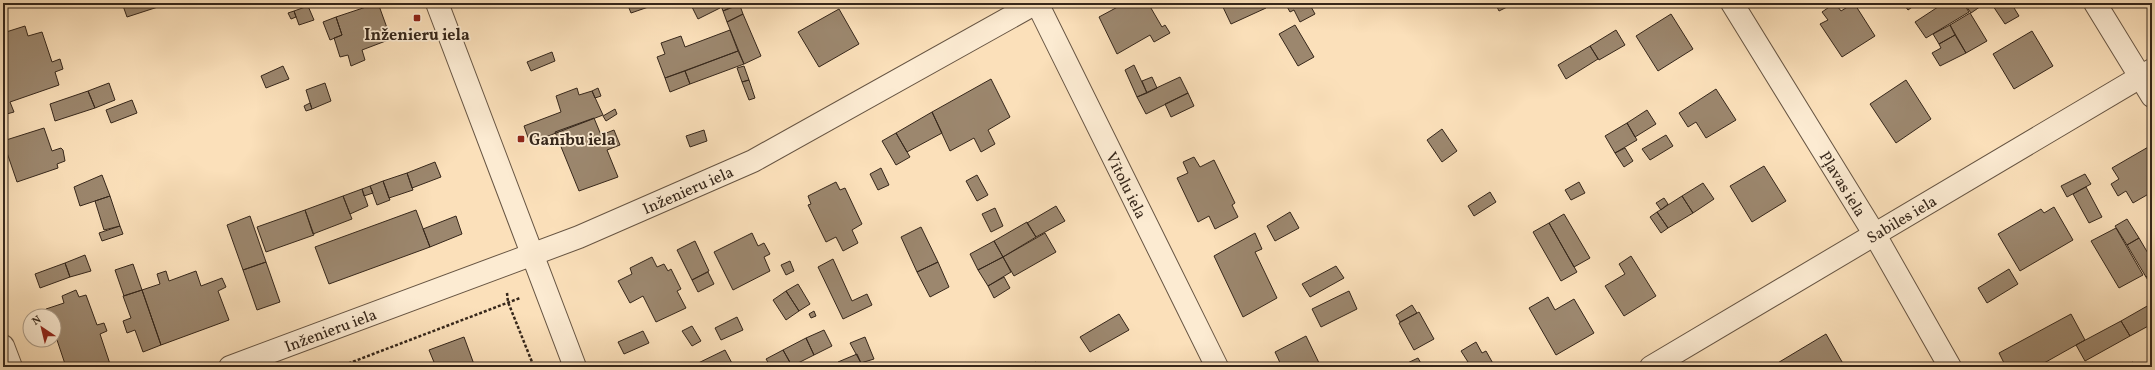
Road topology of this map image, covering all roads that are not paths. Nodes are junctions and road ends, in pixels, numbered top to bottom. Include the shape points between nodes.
1 (437, 3) edge
2 (1036, 3) edge
3 (1732, 3) edge
4 (2095, 3) edge
5 (2147, 74) edge
6 (2152, 96) edge
7 (1875, 235) junction
8 (532, 254) junction
9 (3, 346) edge
10 (10, 367) edge
11 (230, 367) edge
12 (575, 367) edge
13 (1216, 367) edge
14 (1651, 367) edge
15 (1950, 367) edge

1 - 8 street
2 - 8 street, Inženieru iela via 753,161 579,237
2 - 13 street, Vītolu iela
3 - 7 street, Pļavas iela
4 - 5 street
5 - 6 street
5 - 7 street, Sabiles iela
7 - 14 street, Sabiles iela
7 - 15 street, Pļavas iela
8 - 11 street, Inženieru iela
8 - 12 street
9 - 10 street

